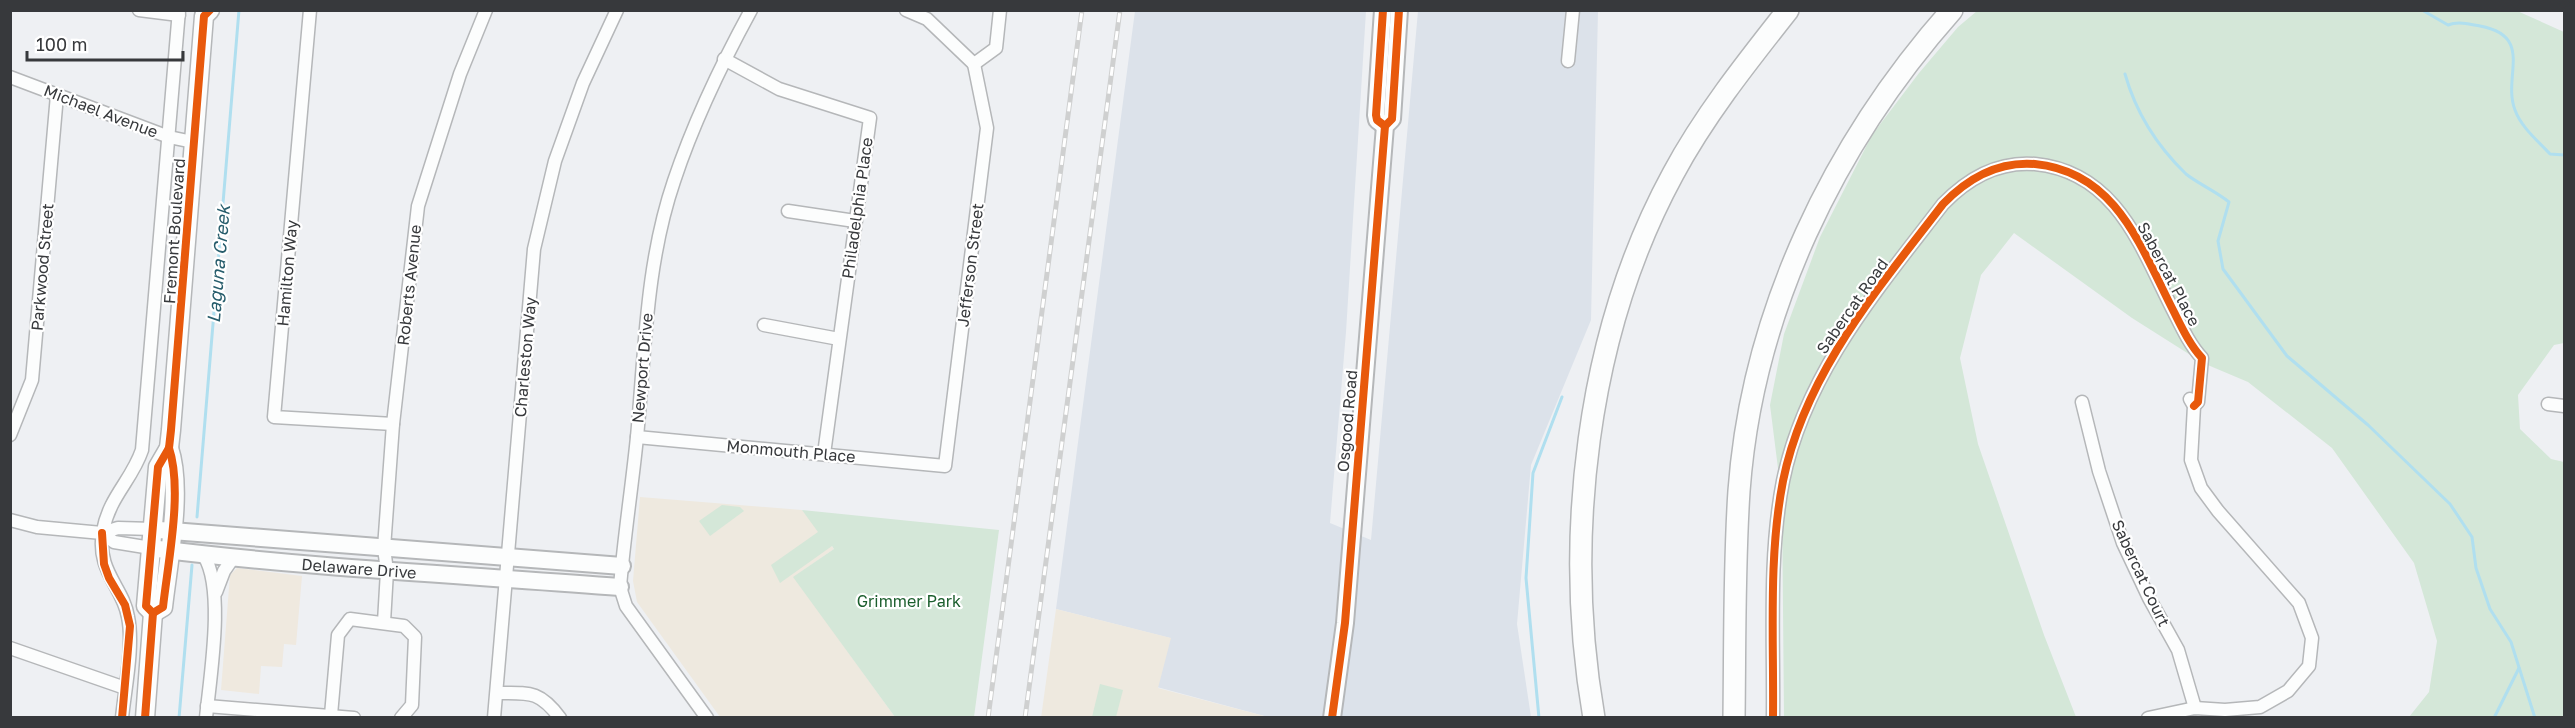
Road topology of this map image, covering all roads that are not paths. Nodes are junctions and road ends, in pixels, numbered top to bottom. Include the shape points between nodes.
1 (139, 10) edge
2 (310, 10) edge
3 (486, 10) edge
4 (617, 10) edge
5 (751, 10) edge
6 (906, 10) edge
7 (1000, 10) edge
8 (1383, 10) edge
9 (1400, 10) edge
10 (1574, 10) edge
11 (1788, 10) edge
12 (1952, 10) edge
13 (204, 12) edge
14 (179, 13) edge
15 (724, 59) junction
16 (1568, 61) dead end
17 (974, 64) junction
18 (10, 77) edge
19 (57, 95) junction
20 (1385, 126) junction
21 (169, 137) junction
22 (193, 142) junction
23 (1943, 204) joint
24 (788, 211) dead end
25 (855, 220) junction
26 (764, 325) dead end
27 (839, 339) junction
28 (2082, 402) dead end
29 (2548, 404) dead end
30 (2565, 405) edge
31 (393, 424) junction
32 (10, 435) edge
33 (636, 437) junction
34 (169, 448) junction
35 (824, 454) junction
36 (945, 466) joint
37 (10, 520) edge
38 (153, 529) junction
39 (171, 530) junction
40 (102, 533) junction
41 (151, 548) junction
42 (384, 548) junction
43 (169, 551) junction
44 (204, 556) junction
45 (233, 558) junction
46 (508, 558) junction
47 (621, 566) junction
48 (387, 571) junction
49 (506, 577) junction
50 (620, 587) junction
51 (215, 594) junction
52 (153, 613) junction
53 (384, 622) junction
54 (10, 648) edge
55 (125, 688) junction
56 (497, 693) junction
57 (2195, 708) junction
58 (207, 712) edge
59 (331, 715) junction
60 (122, 717) edge
61 (145, 717) edge
62 (354, 717) edge
63 (401, 717) edge
64 (494, 717) edge
65 (560, 717) edge
66 (707, 717) edge
67 (1332, 717) edge
68 (1594, 717) edge
69 (1734, 717) edge
70 (1773, 717) edge
71 (2148, 717) edge

1 - 14 street
2 - 31 street, Hamilton Way via 274,417
3 - 31 street, Roberts Avenue via 460,74 418,206
4 - 46 street, Charleston Way via 583,83 555,161 534,249
5 - 15 street, Newport Drive
6 - 17 street via 927,19
7 - 17 street via 996,48
8 - 20 street, Osgood Road via 1376,115
9 - 20 street, Osgood Road via 1392,119
10 - 16 street
11 - 68 highway via 1749,59 1673,172 1640,243 1606,348 1594,406 1583,526 1583,639
12 - 69 highway via 1892,83 1836,172 1773,320 1747,431 1739,490
13 - 22 main road, Fremont Boulevard
14 - 21 street, Fremont Boulevard
15 - 25 street, Philadelphia Place via 779,89 870,118
15 - 33 street, Newport Drive via 673,182 648,298
17 - 36 street, Jefferson Street via 987,128
18 - 19 street, Michael Avenue
19 - 21 street, Michael Avenue
19 - 32 street, Parkwood Street via 32,380
20 - 67 street, Osgood Road via 1346,612
21 - 22 street, Michael Avenue
21 - 40 street, Fremont Boulevard via 142,450 112,500
22 - 34 main road, Fremont Boulevard
23 - 57 street, Sabercat Place via 1978,175 2024,163 2073,173 2095,185 2130,227 2200,356 2190,401 2194,406 2191,460 2201,488 2299,603 2312,638 2309,666 2288,692 2269,705 2235,710
23 - 70 street, Sabercat Road via 1844,337 1805,409 1792,445 1777,518
24 - 25 street
25 - 27 street, Philadelphia Place
26 - 27 street
27 - 35 street, Philadelphia Place
28 - 57 street, Sabercat Court via 2123,543 2178,650
29 - 30 street
31 - 42 street, Roberts Avenue
33 - 35 street, Monmouth Place
33 - 47 street, Newport Drive
34 - 38 main road, Fremont Boulevard via 158,467
34 - 39 main road, Fremont Boulevard via 176,468
35 - 36 street, Monmouth Place
37 - 40 street, Delaware Drive via 37,527
38 - 39 street, Delaware Drive
38 - 40 street, Delaware Drive via 118,528
38 - 41 main road, Fremont Boulevard
39 - 42 street, Delaware Drive
39 - 43 main road, Fremont Boulevard
40 - 41 street, Delaware Drive via 114,542
40 - 55 street, Fremont Boulevard via 109,578 128,615
41 - 43 street, Delaware Drive
41 - 52 main road, Fremont Boulevard via 146,606
42 - 46 street, Delaware Drive
42 - 48 street, Roberts Avenue
43 - 44 street, Delaware Drive
43 - 52 main road, Fremont Boulevard via 163,607
44 - 45 street, Delaware Drive
44 - 51 street via 212,571
45 - 48 street, Delaware Drive
45 - 51 street
46 - 47 street, Delaware Drive
46 - 49 street, Charleston Way
47 - 50 street, Newport Drive
48 - 49 street, Delaware Drive
48 - 53 street, Roberts Avenue
49 - 50 street, Delaware Drive
49 - 56 street, Charleston Way
50 - 66 street, Newport Drive via 626,606
51 - 58 street
52 - 61 main road, Fremont Boulevard
53 - 59 street via 350,619 338,635
53 - 63 street via 404,626 415,637 412,705
54 - 55 street
55 - 60 street, Fremont Boulevard
56 - 64 street, Charleston Way
56 - 65 street via 533,693 548,701
57 - 71 street, Sabercat Place
58 - 59 street
59 - 62 street

